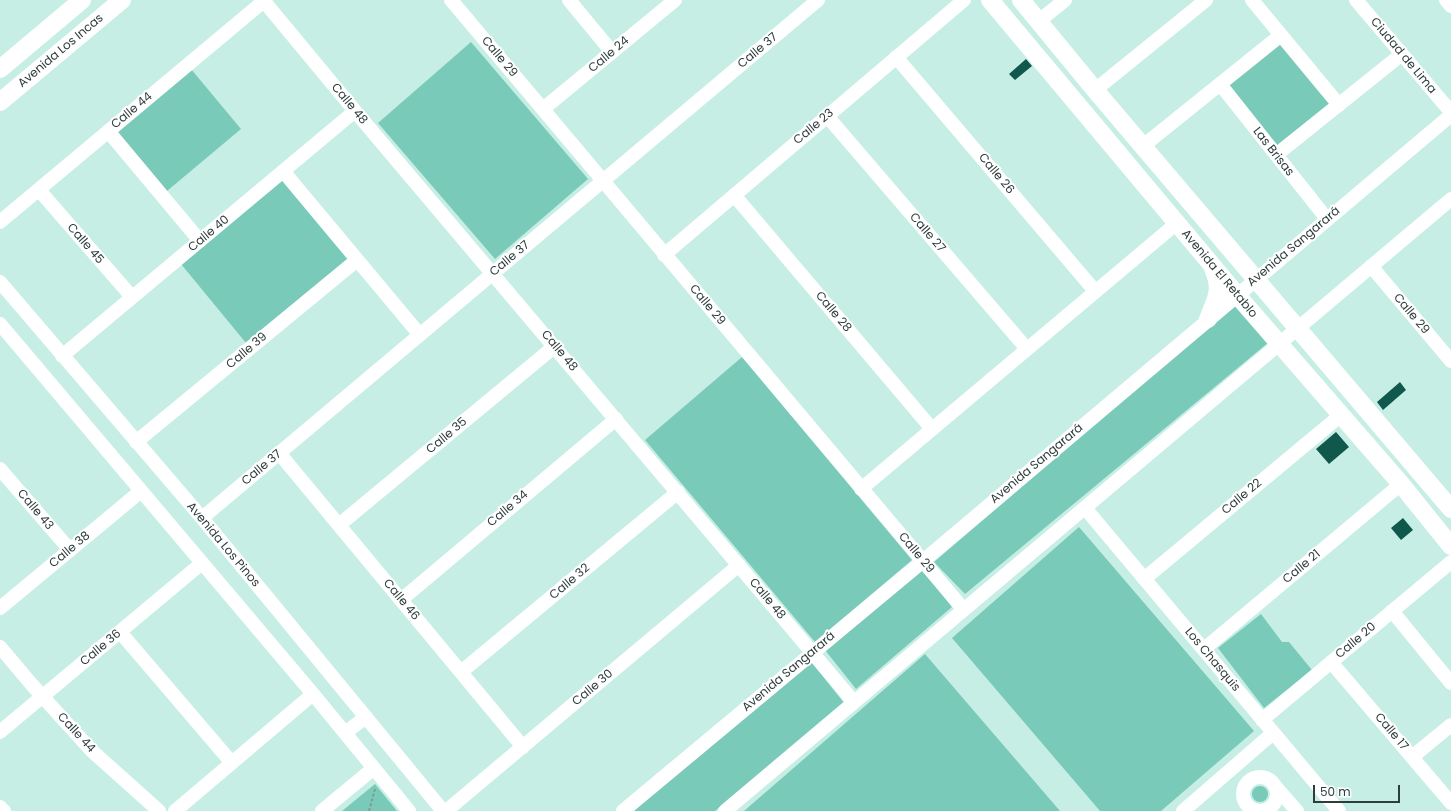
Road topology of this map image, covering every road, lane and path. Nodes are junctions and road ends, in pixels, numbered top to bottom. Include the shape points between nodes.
1 (82, 0) edge
2 (122, 0) edge
3 (450, 0) edge
4 (568, 0) edge
5 (674, 0) edge
6 (818, 0) edge
7 (964, 0) edge
8 (990, 0) edge
9 (1021, 0) edge
10 (1065, 0) edge
11 (1206, 0) edge
12 (1252, 0) edge
13 (1356, 0) edge
14 (1446, 0) edge
15 (264, 1) edge
16 (1451, 6) edge
17 (1039, 22) junction
18 (1280, 35) junction
19 (612, 52) junction
20 (1402, 54) junction
21 (896, 57) junction
22 (0, 69) edge
23 (1220, 84) junction
24 (1095, 90) junction
25 (0, 102) edge
26 (1339, 105) junction
27 (543, 109) junction
28 (355, 111) junction
29 (1451, 112) edge
30 (1451, 115) edge
31 (827, 116) junction
32 (108, 132) junction
33 (1143, 146) junction
34 (1276, 155) junction
35 (283, 171) junction
36 (603, 181) junction
37 (39, 190) junction
38 (734, 195) junction
39 (1451, 198) edge
40 (1327, 220) junction
41 (0, 222) edge
42 (1177, 223) junction
43 (200, 241) junction
44 (664, 254) junction
45 (357, 260) junction
46 (1212, 266) junction
47 (1371, 266) junction
48 (493, 273) junction
49 (1256, 279) junction
50 (0, 282) edge
51 (1095, 291) junction
52 (1237, 295) junction
53 (132, 298) junction
54 (1208, 319) junction
55 (0, 324) edge
56 (1298, 328) junction
57 (420, 335) junction
58 (1278, 344) junction
59 (554, 346) junction
60 (1027, 349) junction
61 (62, 356) junction
62 (1451, 361) edge
63 (1341, 415) junction
64 (616, 419) junction
65 (932, 430) junction
66 (136, 442) junction
67 (279, 453) junction
68 (0, 469) edge
69 (1401, 484) junction
70 (861, 489) junction
71 (141, 491) junction
72 (678, 492) junction
73 (1085, 508) junction
74 (1451, 509) edge
75 (202, 518) junction
76 (339, 525) junction
77 (1451, 546) edge
78 (70, 550) junction
79 (923, 561) junction
80 (1451, 562) edge
81 (202, 564) junction
82 (739, 565) junction
83 (1144, 579) junction
84 (401, 600) junction
85 (0, 608) edge
86 (964, 610) junction
87 (1392, 611) junction
88 (120, 632) junction
89 (0, 647) edge
90 (1204, 649) junction
91 (812, 652) junction
92 (1331, 662) junction
93 (461, 672) junction
94 (1451, 683) edge
95 (313, 694) junction
96 (42, 696) junction
97 (854, 702) junction
98 (366, 717) junction
99 (1262, 720) junction
100 (1451, 725) edge
101 (0, 732) edge
102 (1273, 732) junction
103 (345, 733) junction
104 (523, 747) junction
105 (1412, 757) junction
106 (232, 763) junction
107 (374, 768) junction
108 (376, 784) dead end
109 (1275, 786) junction
110 (1451, 803) edge
111 (0, 807) edge
112 (1255, 810) edge
113 (4, 811) edge
114 (160, 811) edge
115 (175, 811) edge
116 (322, 811) edge
117 (369, 811) edge
118 (410, 811) edge
119 (444, 811) edge
120 (623, 811) edge
121 (725, 811) edge
122 (1183, 811) edge
123 (1297, 811) edge
124 (1339, 811) edge

1 - 22 main road
2 - 25 main road, Avenida Los Incas
3 - 27 street, Calle 29
4 - 19 street
5 - 19 street, Calle 24
6 - 36 street, Calle 37
7 - 21 street, Calle 23
8 - 42 main road, Avenida El Retablo
9 - 17 main road, Avenida El Retablo
10 - 17 street
11 - 24 street
12 - 18 street
13 - 20 street, Ciudad de Lima
14 - 16 street
15 - 28 street, Calle 48
15 - 32 street, Calle 44
17 - 24 main road, Avenida El Retablo
18 - 23 street
18 - 26 street
19 - 27 street, Calle 24
20 - 26 street
20 - 29 street, Ciudad de Lima
21 - 31 street, Calle 23
21 - 51 street, Calle 26
23 - 33 street
23 - 34 street, Las Brisas
24 - 33 main road, Avenida El Retablo
26 - 34 street
27 - 36 street, Calle 29
28 - 35 street, Calle 40
28 - 48 street, Calle 48
30 - 40 street, Avenida Sangarará
31 - 38 street, Calle 23
31 - 60 street, Calle 27
32 - 37 street, Calle 44
32 - 43 street
33 - 49 main road, Avenida El Retablo
34 - 40 street, Las Brisas
35 - 43 street, Calle 40
35 - 45 street
36 - 44 street, Calle 29
36 - 48 street, Calle 37
37 - 41 street, Calle 44
37 - 53 street, Calle 45
38 - 44 street, Calle 23
38 - 65 street, Calle 28
39 - 47 street
40 - 49 street, Avenida Sangarará
42 - 46 main road, Avenida El Retablo
42 - 51 street
43 - 53 street, Calle 40
44 - 70 street, Calle 29
45 - 57 street
45 - 66 street, Calle 39
46 - 52 main road, Avenida El Retablo
46 - 54 main road via 1218,289
47 - 56 street
47 - 62 street, Calle 29
48 - 57 street, Calle 37
48 - 59 street, Calle 48
49 - 52 street, Avenida Sangarará
49 - 56 main road, Avenida El Retablo
50 - 61 street, Avenida Los Pinos
51 - 60 street
52 - 54 street, Avenida Sangarará
52 - 58 main road, Avenida El Retablo
53 - 61 street, Calle 40
54 - 79 street, Avenida Sangarará
55 - 71 street
56 - 58 street
56 - 74 main road, Avenida El Retablo
57 - 67 street, Calle 37
58 - 63 main road, Avenida El Retablo
58 - 73 street
59 - 64 street, Calle 48
59 - 76 street, Calle 35
60 - 65 street
61 - 66 street, Avenida Los Pinos
63 - 69 main road, Avenida El Retablo
63 - 83 street, Calle 22
64 - 72 street, Calle 48
64 - 84 street, Calle 34
65 - 70 street
66 - 75 street, Avenida Los Pinos
67 - 75 street, Calle 37
67 - 76 street, Calle 46
68 - 78 street, Calle 43
69 - 77 main road, Avenida El Retablo
69 - 90 street, Calle 21
70 - 79 street, Calle 29
71 - 78 street, Calle 38
71 - 81 street
72 - 82 street, Calle 48
72 - 93 street, Calle 32
73 - 83 street, Los Chasquis
73 - 86 street
75 - 98 street, Avenida Los Pinos
76 - 84 street, Calle 46
78 - 85 street, Calle 38
79 - 86 street, Calle 29
79 - 91 street, Avenida Sangarará
80 - 87 street, Calle 20
81 - 88 street, Calle 36
81 - 95 street
82 - 91 street, Calle 48
82 - 104 street, Calle 30
83 - 90 street, Los Chasquis
84 - 93 street, Calle 46
86 - 97 street
87 - 92 street, Calle 20
87 - 94 street
88 - 96 street, Calle 36
88 - 106 street
89 - 96 street, Calle 44
90 - 99 street, Los Chasquis
91 - 97 street, Calle 48
91 - 120 street, Avenida Sangarará
92 - 99 street, Calle 20
92 - 105 street, Calle 17
93 - 104 street, Calle 46
95 - 103 street
95 - 106 street
96 - 101 street, Calle 36
96 - 114 street, Calle 44 via 92,751
97 - 121 street
98 - 103 street
98 - 119 street, Avenida Los Pinos
99 - 102 street, Los Chasquis
100 - 105 street
102 - 122 street
102 - 124 street, Los Chasquis
103 - 107 street
104 - 119 street, Calle 30
105 - 110 street, Calle 17
106 - 115 street
107 - 116 street
107 - 118 street
108 - 117 path
109 - 112 street via 1277,794 1274,804 1265,810
109 - 112 street via 1271,781 1261,777 1247,784 1244,788 1244,799
109 - 123 street
111 - 113 street

